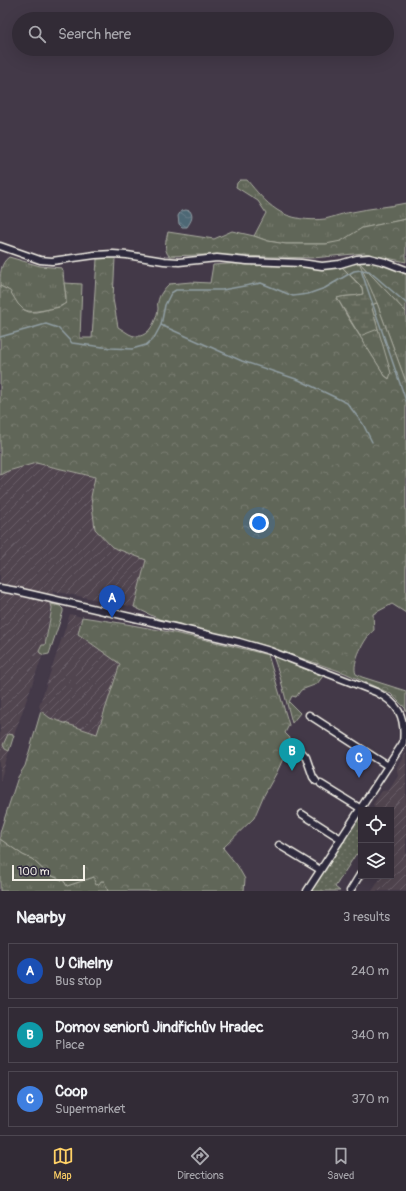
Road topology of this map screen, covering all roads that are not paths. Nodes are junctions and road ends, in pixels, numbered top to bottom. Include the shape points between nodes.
1 (0, 246) edge
2 (406, 270) edge
3 (0, 588) edge
4 (309, 715) dead end
5 (406, 736) edge
6 (298, 748) dead end
7 (388, 766) junction
8 (359, 807) edge
9 (363, 807) edge
10 (302, 814) dead end
11 (358, 814) edge
12 (340, 839) junction
13 (279, 845) dead end
14 (318, 868) dead end
15 (358, 878) edge
16 (307, 891) edge
17 (350, 891) edge

1 - 2 street via 40,260 52,261 112,254 179,262 217,258 322,266 370,258
3 - 5 street via 270,651 390,699 402,712
4 - 7 street
5 - 7 street
6 - 8 street via 306,757 313,777
7 - 9 street
10 - 12 street
11 - 12 street
12 - 16 street
13 - 14 street
15 - 17 street

